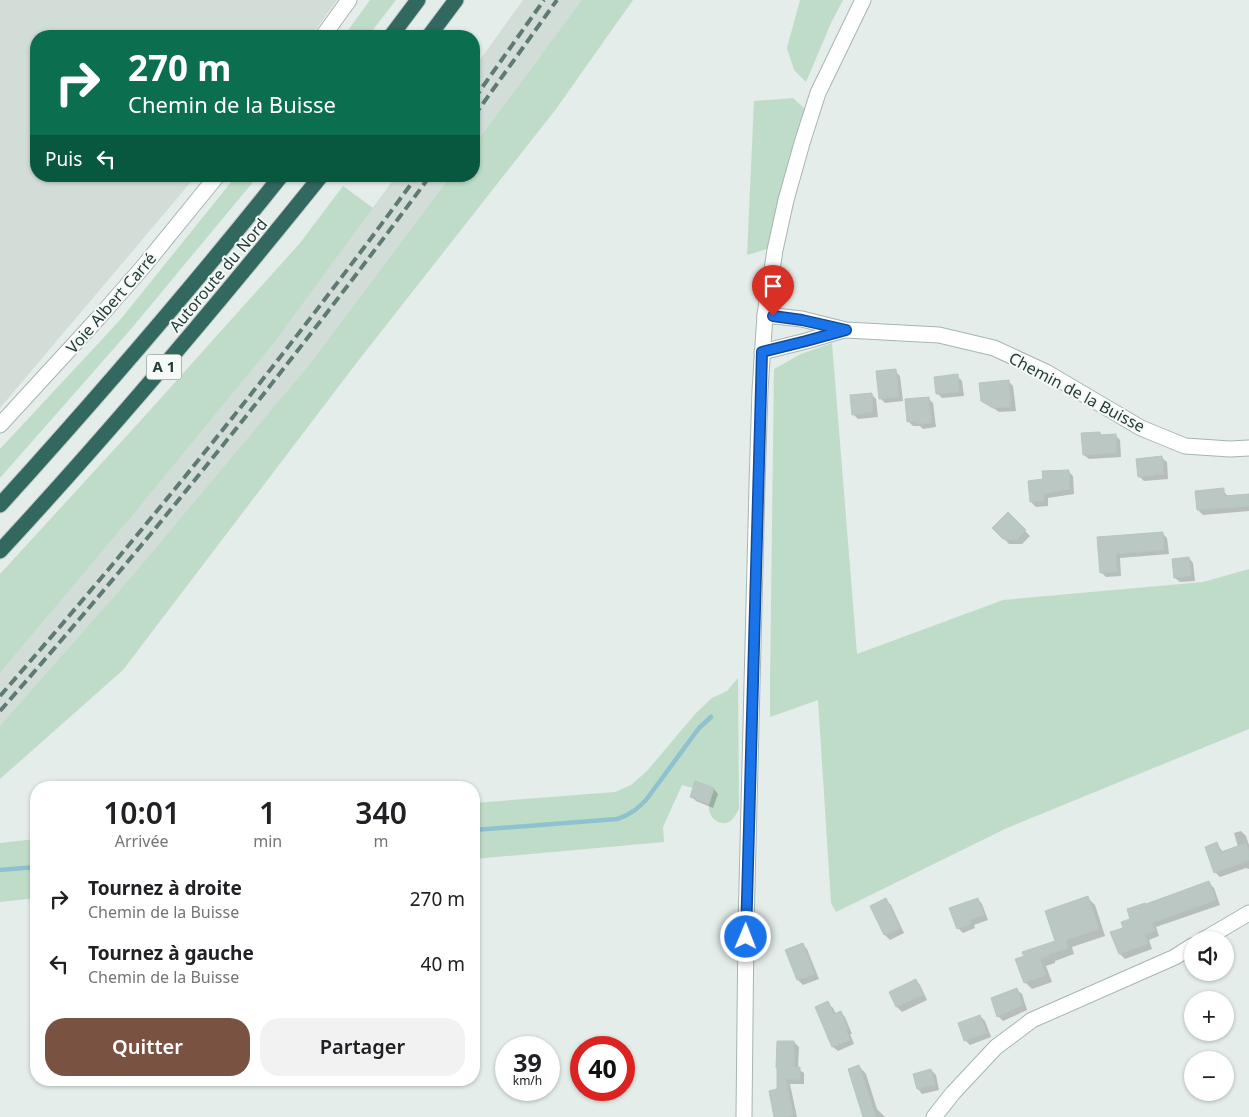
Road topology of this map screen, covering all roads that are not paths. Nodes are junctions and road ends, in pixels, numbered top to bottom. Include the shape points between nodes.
1 (349, 0) edge
2 (418, 0) edge
3 (456, 0) edge
4 (863, 0) edge
5 (327, 30) edge
6 (396, 30) edge
7 (434, 30) edge
8 (212, 182) edge
9 (276, 182) edge
10 (316, 182) edge
11 (765, 315) junction
12 (846, 330) junction
13 (762, 352) junction
14 (0, 425) edge
15 (1249, 448) edge
16 (0, 505) edge
17 (0, 551) edge
18 (1249, 912) edge
19 (1218, 931) edge
20 (1184, 951) edge
21 (744, 1117) edge
22 (934, 1117) edge

1 - 5 street
2 - 6 highway
3 - 7 highway
4 - 11 street via 818,94 802,142 782,217
8 - 14 street, Voie Albert Carré via 107,308
9 - 16 highway, Autoroute du Nord / A 1 via 163,320
10 - 17 highway, Autoroute du Nord / A 1 via 168,362
11 - 12 street, Chemin de la Buisse
11 - 13 street
12 - 13 street, Chemin de la Buisse
12 - 15 street, Chemin de la Buisse via 939,335 994,348 1046,372 1141,428 1185,446
13 - 21 street via 746,925
18 - 19 street
20 - 22 street via 1032,1020 996,1047

